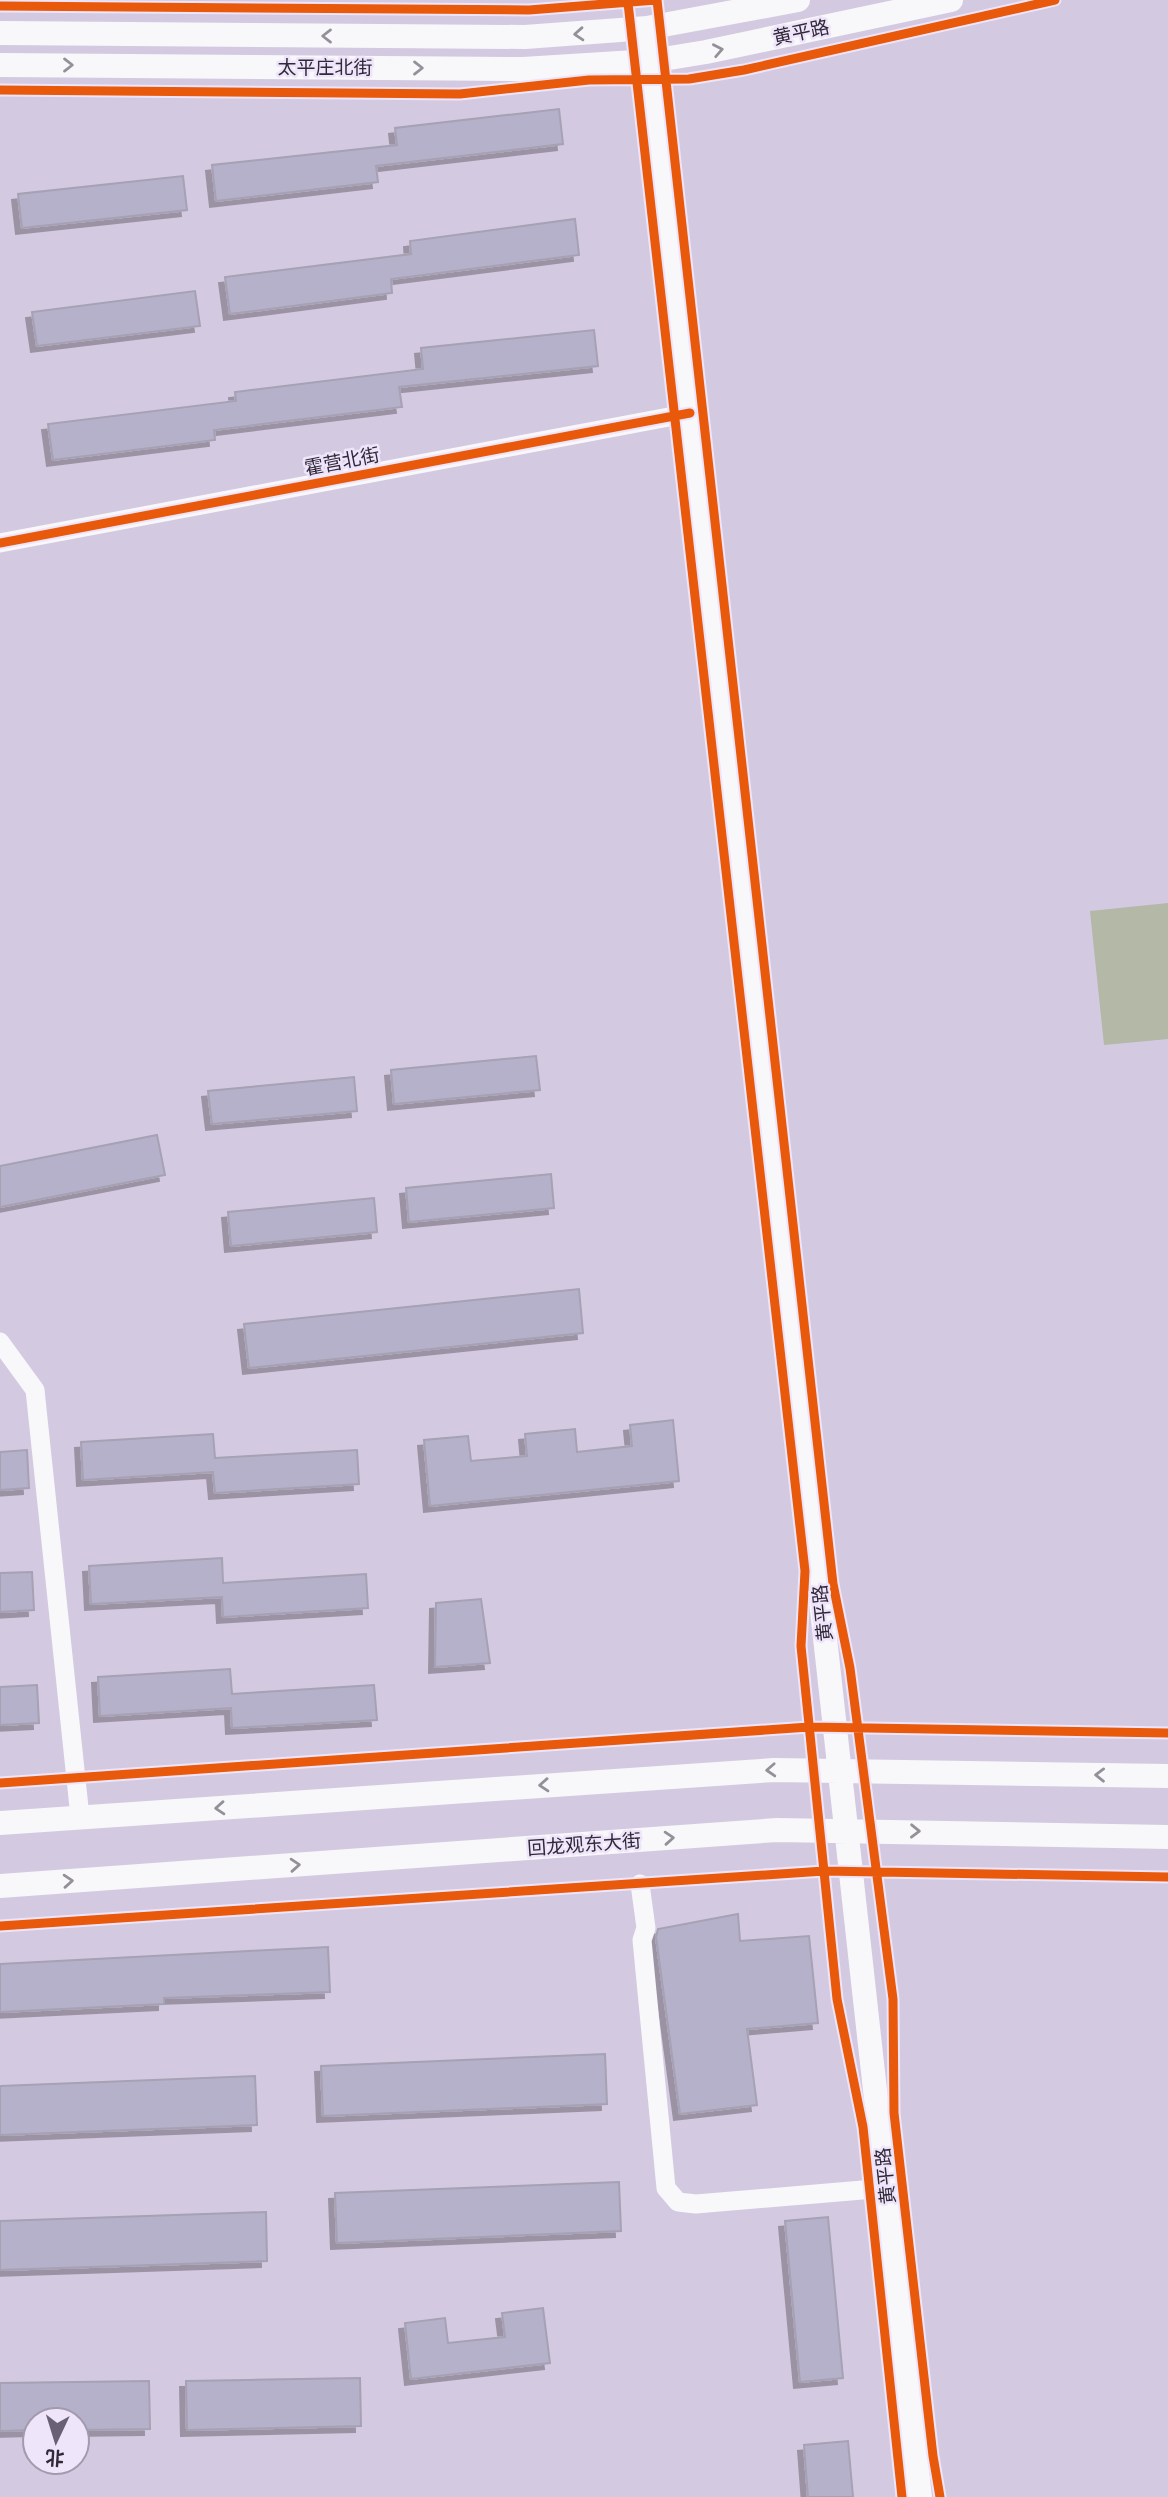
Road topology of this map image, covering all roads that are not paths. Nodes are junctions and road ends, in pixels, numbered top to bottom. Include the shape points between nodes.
1 (798, 0) edge
2 (951, 0) edge
3 (761, 4) edge
4 (647, 28) junction
5 (0, 33) edge
6 (651, 61) junction
7 (0, 65) edge
8 (690, 413) junction
9 (0, 543) edge
10 (0, 1342) edge
11 (840, 1769) junction
12 (1168, 1776) edge
13 (80, 1818) junction
14 (0, 1823) edge
15 (846, 1829) junction
16 (1168, 1837) edge
17 (639, 1884) dead end
18 (0, 1886) edge
19 (886, 2188) junction
20 (920, 2497) edge

1 - 3 main road, 黄平路
6 -> 2 main road, 黄平路
3 - 4 main road, 黄平路
4 -> 5 main road, 太平庄北街 via 524,37
4 - 6 main road, 黄平路
7 -> 6 main road, 太平庄北街 via 523,69
6 - 8 main road, 黄平路
8 - 9 street, 霍营北街
8 - 11 main road, 黄平路
10 - 13 street via 35,1390
12 -> 11 main road
11 -> 13 main road
11 - 15 main road, 黄平路
13 - 14 main road
15 -> 16 main road, 回龙观东大街
18 -> 15 main road, 回龙观东大街 via 777,1830
15 - 19 main road, 黄平路
17 - 19 street via 666,2188 678,2202 696,2204
19 - 20 main road, 黄平路

